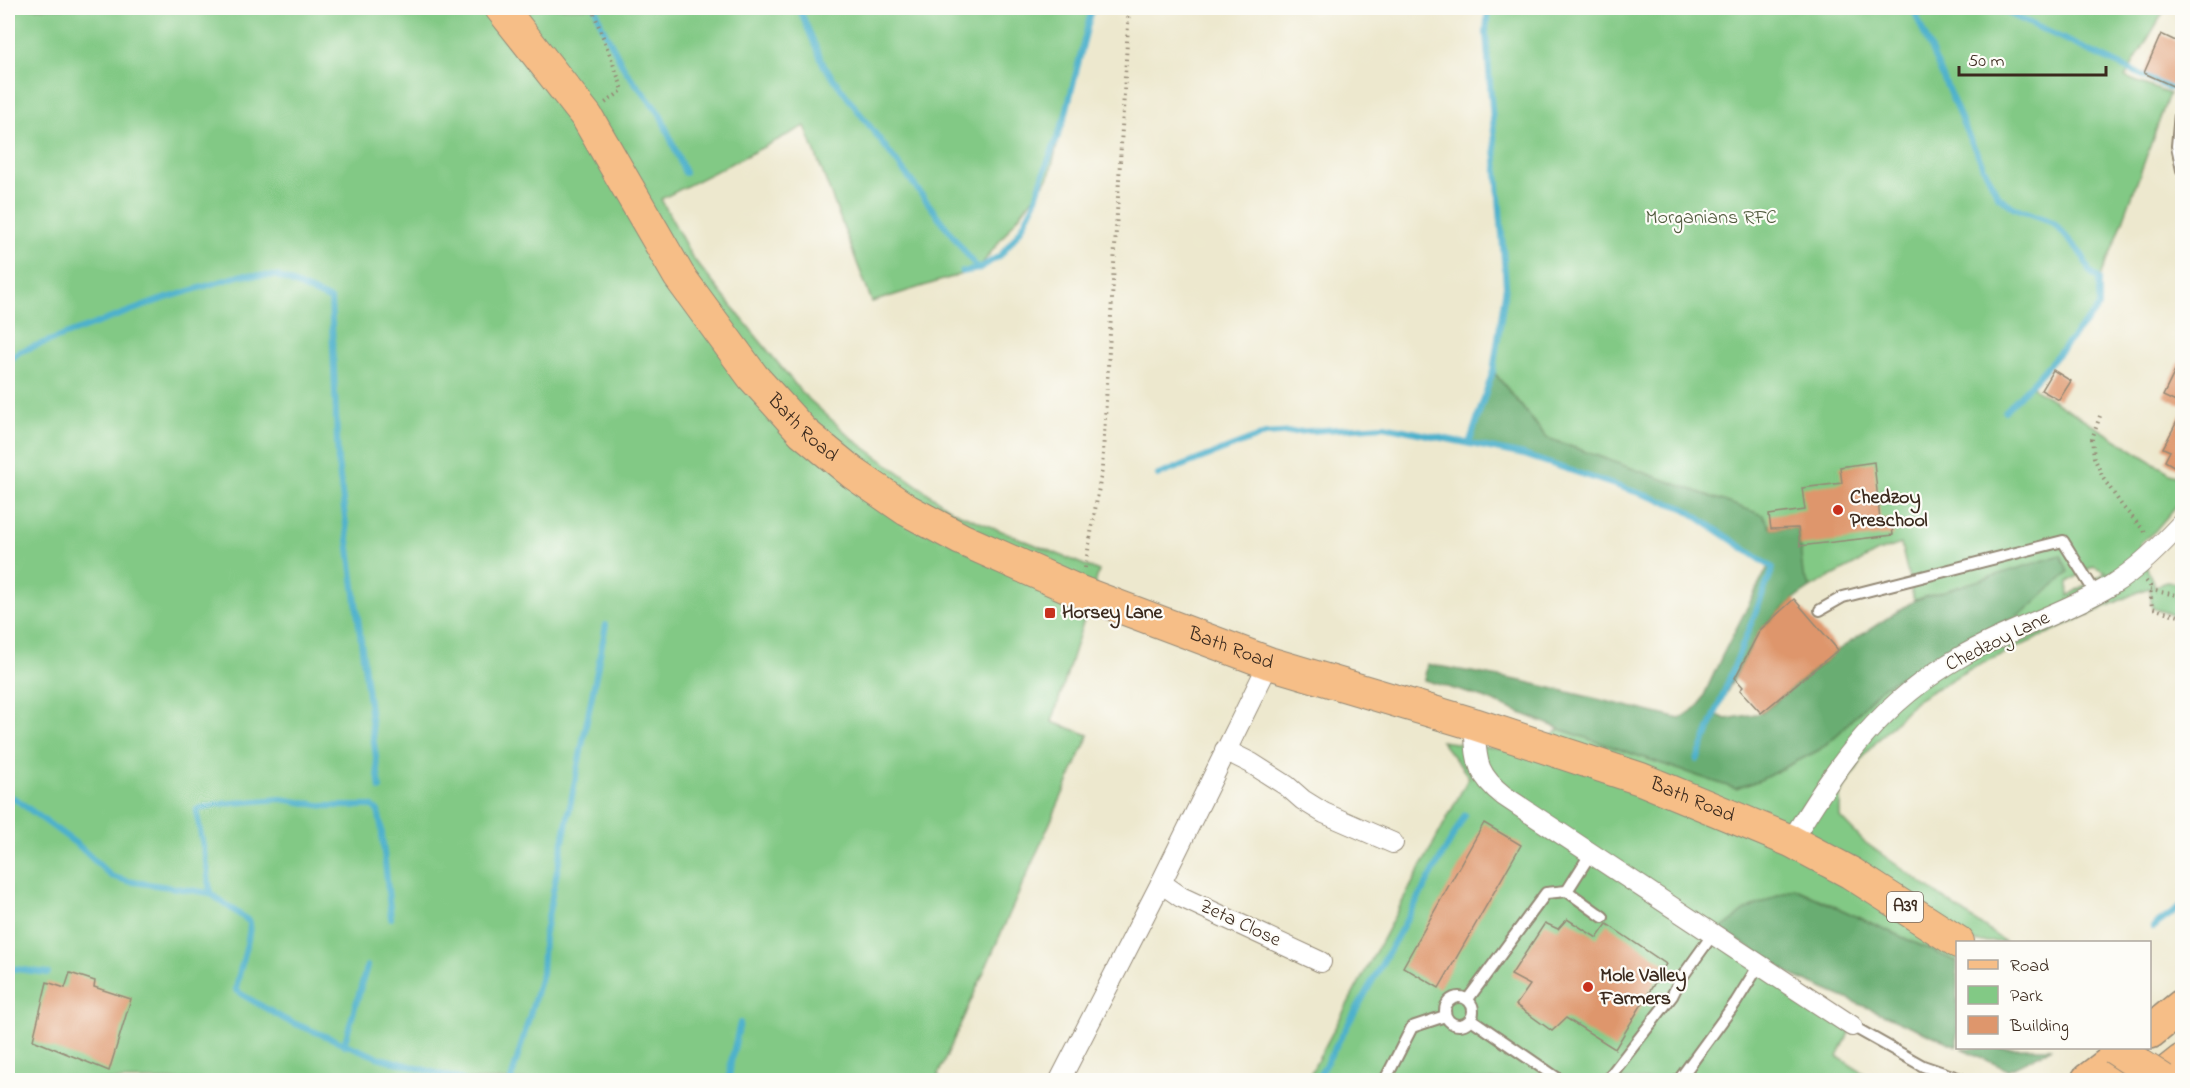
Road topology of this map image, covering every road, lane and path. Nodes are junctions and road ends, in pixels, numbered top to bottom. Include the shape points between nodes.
1 (501, 8) edge
2 (592, 8) edge
3 (1129, 8) edge
4 (2182, 93) edge
5 (587, 117) junction
6 (2182, 170) edge
7 (2100, 416) dead end
8 (2182, 523) edge
9 (2156, 550) junction
10 (2137, 568) junction
11 (2150, 590) junction
12 (1080, 592) junction
13 (2096, 594) junction
14 (2182, 596) edge
15 (1820, 610) dead end
16 (2182, 618) edge
17 (1269, 663) junction
18 (1474, 724) junction
19 (1225, 750) junction
20 (1791, 841) junction
21 (1393, 843) dead end
22 (1591, 854) junction
23 (1161, 883) junction
24 (1567, 891) junction
25 (1603, 917) dead end
26 (1713, 934) junction
27 (1956, 941) edge
28 (1322, 962) dead end
29 (1759, 965) junction
30 (1468, 999) junction
31 (2182, 1006) edge
32 (1445, 1016) junction
33 (1471, 1019) junction
34 (1852, 1026) joint
35 (2151, 1031) edge
36 (2117, 1049) edge
37 (2127, 1049) edge
38 (2182, 1061) edge
39 (1060, 1080) edge
40 (1385, 1080) edge
41 (1560, 1080) edge
42 (1607, 1080) edge
43 (1679, 1080) edge
44 (1964, 1080) edge
45 (2088, 1080) edge
46 (2158, 1080) edge
47 (2163, 1080) edge

1 - 5 main road, Bath Road / A39
2 - 5 path via 623,90
3 - 12 path via 1102,470
4 - 6 lane via 2177,146
5 - 12 main road, Bath Road / A39 via 679,276 758,383 803,432 907,510 961,539
7 - 9 path via 2092,439 2094,457 2103,478
8 - 9 street, Chedzoy Lane
9 - 10 street, Chedzoy Lane
10 - 11 path
10 - 13 street, Chedzoy Lane
11 - 14 path
11 - 16 path via 2152,608
12 - 17 main road, Bath Road / A39
13 - 15 lane via 2062,541 1843,597
13 - 20 street, Chedzoy Lane via 1962,656 1915,687 1853,747
17 - 18 main road, Bath Road / A39
17 - 19 street
18 - 20 main road, Bath Road / A39 via 1641,779
18 - 22 street via 1477,763 1487,782
19 - 21 street via 1291,779 1303,800 1324,813
19 - 23 street
20 - 27 main road, Bath Road / A39 via 1851,873
22 - 24 lane
22 - 26 street
23 - 28 street, Zeta Close via 1180,897
23 - 39 street
24 - 25 lane
24 - 30 lane via 1546,893
26 - 29 street
26 - 42 lane via 1672,996
29 - 34 street
29 - 43 lane
30 - 32 lane via 1461,996 1447,1001
30 - 33 lane via 1474,1012
31 - 35 highway
32 - 33 lane via 1457,1025
32 - 40 lane via 1412,1026
33 - 41 lane
34 - 44 lane via 1923,1066
36 - 47 main road, bridge
37 - 45 highway
38 - 46 highway

